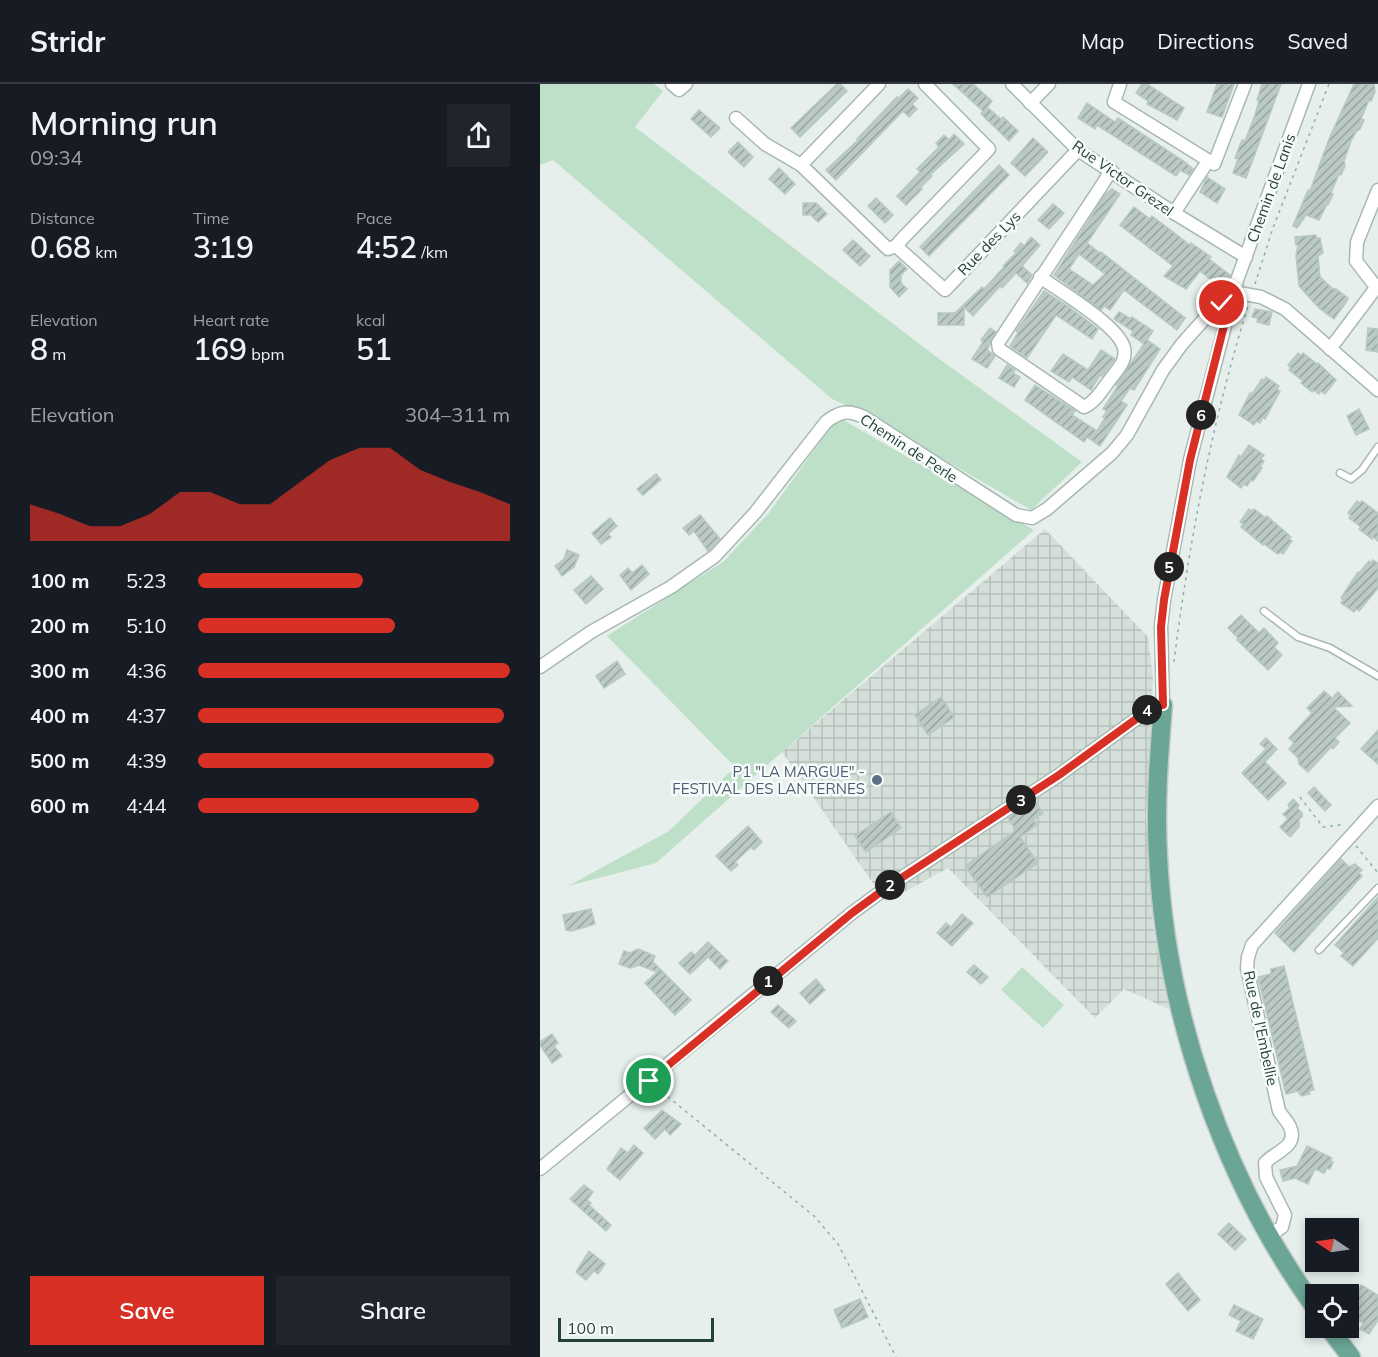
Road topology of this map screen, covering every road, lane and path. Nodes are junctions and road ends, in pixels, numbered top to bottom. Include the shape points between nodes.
1 (672, 84) edge
2 (686, 84) edge
3 (879, 84) edge
4 (925, 84) edge
5 (1012, 84) edge
6 (1049, 84) edge
7 (1120, 84) edge
8 (1245, 84) edge
9 (1309, 84) edge
10 (1329, 84) edge
11 (1030, 103) junction
12 (736, 118) dead end
13 (1078, 150) junction
14 (1208, 161) junction
15 (801, 165) junction
16 (1111, 170) junction
17 (1378, 190) edge
18 (1173, 213) junction
19 (896, 246) junction
20 (1246, 257) junction
21 (1040, 277) junction
22 (1255, 285) dead end
23 (1377, 286) edge
24 (1232, 297) junction
25 (1250, 302) dead end
26 (1330, 350) junction
27 (1378, 390) edge
28 (1378, 447) edge
29 (1340, 472) dead end
30 (1264, 611) dead end
31 (1174, 664) dead end
32 (540, 667) edge
33 (1378, 676) edge
34 (1163, 705) junction
35 (1300, 797) dead end
36 (1378, 806) edge
37 (1349, 838) junction
38 (1378, 873) edge
39 (1378, 888) edge
40 (1319, 950) dead end
41 (649, 1081) junction
42 (540, 1169) edge
43 (1270, 1235) junction
44 (1305, 1291) edge
45 (1337, 1338) edge
46 (896, 1357) edge
47 (1351, 1357) edge

1 - 2 street via 680,90
3 - 15 street
4 - 19 street via 989,148
5 - 11 street, Rue Victor Grezel
6 - 11 street
7 - 14 street via 1114,102
8 - 14 street via 1214,164
9 - 20 street, Chemin de Lanis
10 - 22 path
11 - 13 street, Rue Victor Grezel
12 - 15 street, Rue des Lys via 765,144
13 - 16 street, Rue Victor Grezel
13 - 19 street, Rue des Lys via 945,290
14 - 18 street
15 - 19 street, Rue des Lys via 888,249
16 - 18 street, Rue Victor Grezel
16 - 21 street
17 - 23 street via 1358,242 1356,261
18 - 20 street, Rue Victor Grezel
20 - 24 street, Chemin de Lanis
21 - 21 street via 998,343 999,348 1084,407 1092,404 1123,362 1125,350 1119,336
23 - 26 street
24 - 26 street via 1252,295 1270,300
24 - 32 street, Chemin de Perle via 1215,307 1182,344 1112,453 1032,518 1016,516 864,417 844,411 826,422 716,556
24 - 34 street, Chemin de Lanis via 1190,460 1171,555 1161,627
25 - 31 path via 1208,461 1187,563
26 - 27 street
28 - 29 lane via 1351,479
30 - 33 lane via 1298,636 1330,648
34 - 41 street via 1154,706 1059,775 860,907
34 - 43 main road via 1156,794 1158,856 1175,984 1210,1108 1244,1187
35 - 37 path via 1323,827 1340,825
36 - 37 street, Rue de l'Embellie
37 - 38 path
37 - 43 street, Rue de l'Embellie via 1251,945 1248,957 1247,968 1279,1111 1292,1137 1289,1146 1265,1163 1266,1177 1286,1215 1282,1227
39 - 40 lane
41 - 42 street
41 - 46 path via 814,1216 838,1244
43 - 44 main road
45 - 47 main road

